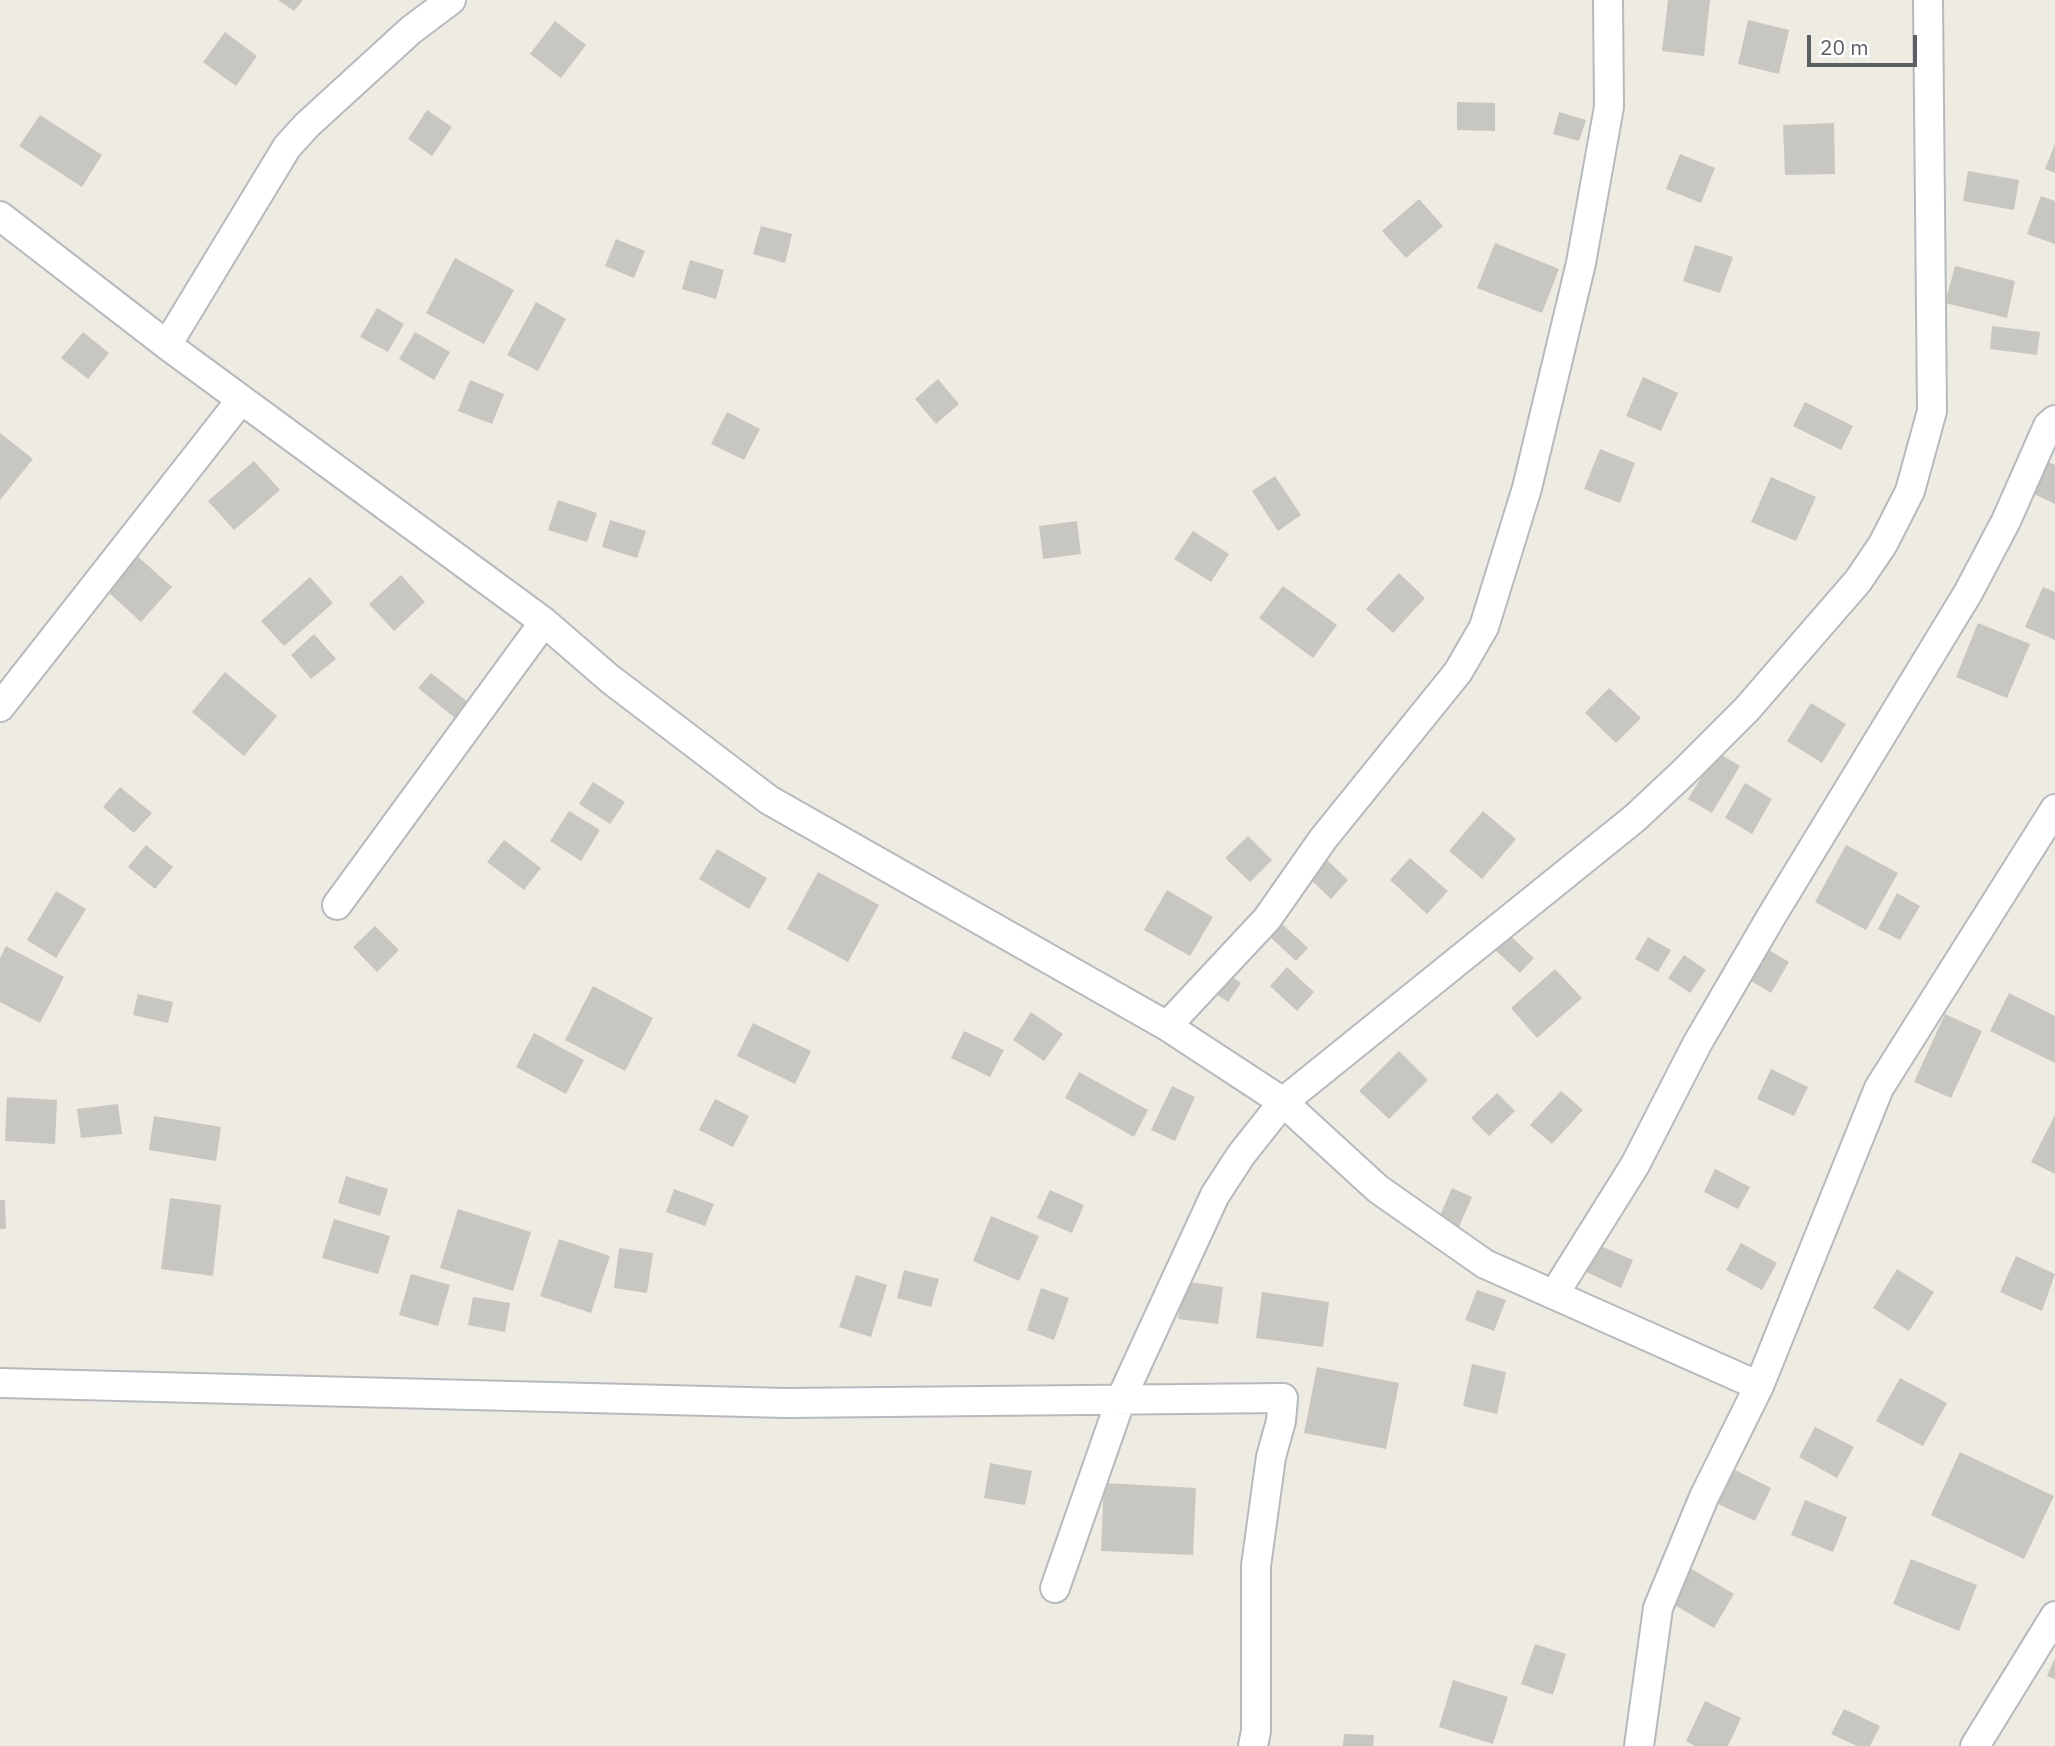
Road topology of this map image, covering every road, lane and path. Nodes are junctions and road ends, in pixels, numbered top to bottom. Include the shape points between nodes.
1 (451, 0) edge
2 (1608, 0) edge
3 (1928, 0) edge
4 (0, 216) edge
5 (167, 345) junction
6 (241, 400) junction
7 (2052, 423) edge
8 (544, 622) junction
9 (0, 707) edge
10 (2055, 809) edge
11 (337, 905) dead end
12 (1167, 1026) junction
13 (1283, 1102) junction
14 (1555, 1293) junction
15 (0, 1383) edge
16 (1759, 1386) junction
17 (1121, 1399) junction
18 (1055, 1588) dead end
19 (2055, 1616) edge
20 (1253, 1746) edge
21 (1639, 1746) edge
22 (1975, 1746) edge

1 - 5 street via 411,30 287,147
2 - 12 street via 1609,107 1581,263 1527,488 1484,627 1458,672 1323,839 1267,919
3 - 13 street via 1932,411 1910,491 1883,544 1858,581 1747,709 1635,818
4 - 5 street
5 - 6 street
6 - 8 street
6 - 9 street
7 - 14 street via 1968,593 1771,917 1697,1044 1635,1165
8 - 11 street
8 - 12 street via 610,679 769,800
10 - 16 street via 1879,1088
12 - 13 street
13 - 14 street via 1378,1189 1485,1264
13 - 17 street via 1214,1195
14 - 16 street
15 - 17 street via 786,1403
16 - 21 street via 1704,1497 1658,1608
17 - 18 street
17 - 20 street via 1283,1398 1256,1566
19 - 22 street

